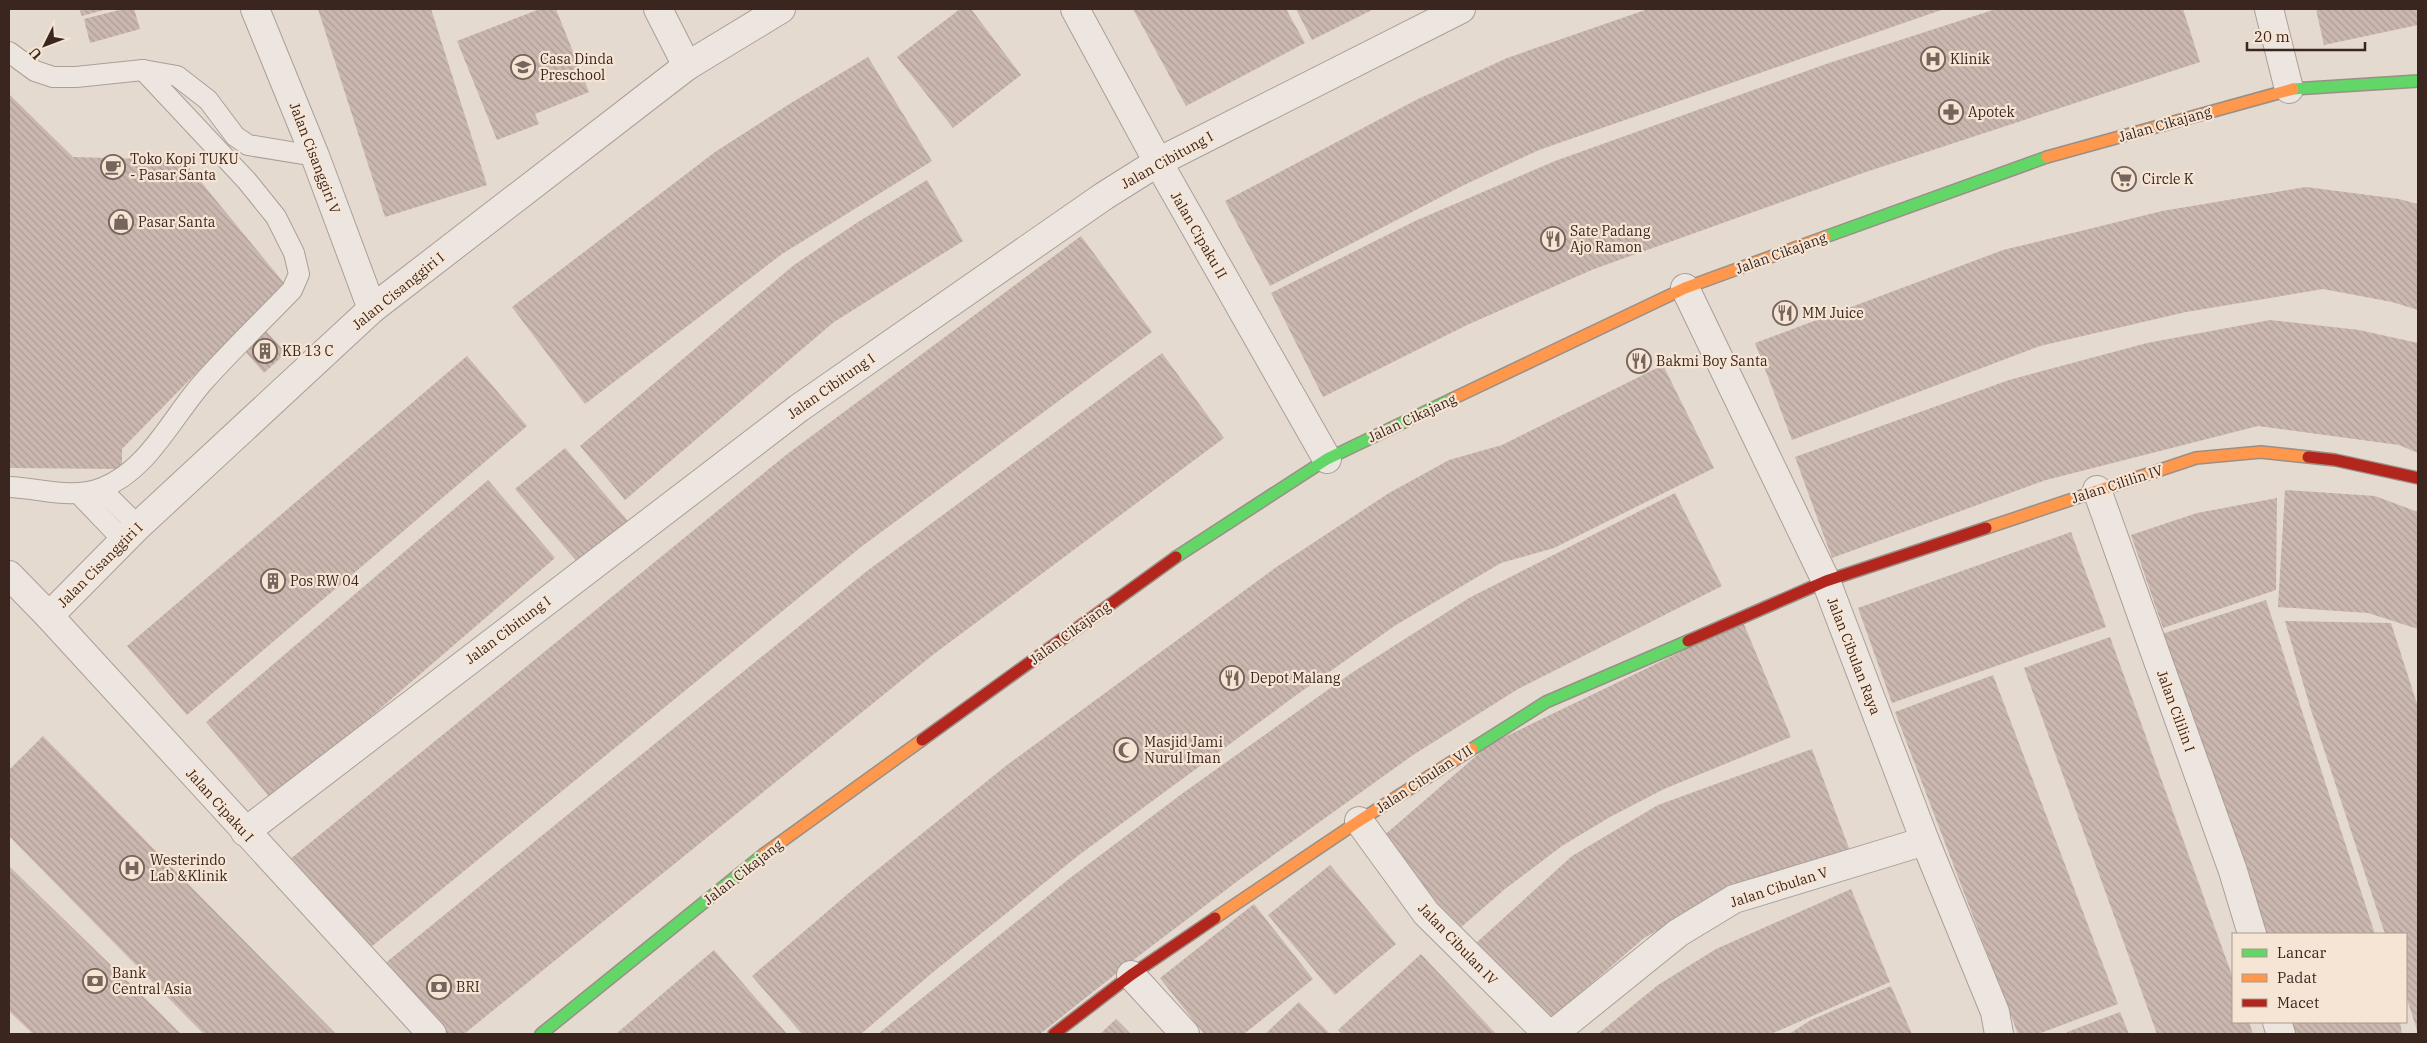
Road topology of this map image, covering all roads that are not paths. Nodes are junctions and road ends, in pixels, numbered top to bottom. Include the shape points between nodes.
1 (255, 9) edge
2 (658, 9) edge
3 (781, 9) edge
4 (1074, 9) edge
5 (1461, 9) edge
6 (2269, 9) edge
7 (9, 52) edge
8 (688, 66) junction
9 (143, 70) junction
10 (2418, 81) edge
11 (2289, 89) junction
12 (316, 156) junction
13 (1158, 162) junction
14 (1684, 288) junction
15 (372, 308) junction
16 (1327, 459) junction
17 (2418, 478) edge
18 (9, 487) edge
19 (101, 489) junction
20 (2097, 490) junction
21 (79, 494) junction
22 (131, 533) junction
23 (9, 575) edge
24 (1826, 581) junction
25 (49, 616) junction
26 (1359, 821) junction
27 (245, 832) junction
28 (1925, 841) junction
29 (2252, 933) edge
30 (1131, 975) junction
31 (432, 1034) edge
32 (541, 1034) edge
33 (1054, 1034) edge
34 (1185, 1034) edge
35 (1548, 1034) edge
36 (1553, 1034) edge
37 (1999, 1034) edge

1 - 12 street, Jalan Cisanggiri V
2 - 8 street
3 - 8 street, Jalan Cisanggiri I
4 - 13 street, Jalan Cipaku II
5 - 13 street, Jalan Cibitung I
6 - 11 street
7 - 9 lane via 35,71 53,77
8 - 15 street, Jalan Cisanggiri I
9 - 12 lane via 177,76 208,100 235,136 248,145
9 - 19 lane via 247,181 276,217 294,253 299,274 292,290 205,379 145,457 120,480
10 - 11 street, Jalan Cikajang
11 - 14 street, Jalan Cikajang via 2029,162
12 - 15 street, Jalan Cisanggiri V
13 - 16 street, Jalan Cipaku II
13 - 27 street, Jalan Cibitung I via 799,408
14 - 16 street, Jalan Cikajang
14 - 24 street, Jalan Cibulan Raya
15 - 22 street, Jalan Cisanggiri I
16 - 32 street, Jalan Cikajang via 1174,558 765,853
17 - 20 street, Jalan Cililin IV via 2335,460 2261,452 2196,458
18 - 21 lane
19 - 21 lane
19 - 22 lane
20 - 24 street, Jalan Cililin IV
20 - 29 street, Jalan Cililin I via 2233,871
21 - 22 lane
22 - 25 street, Jalan Cisanggiri I
23 - 25 street, Jalan Cipaku I
24 - 26 street, Jalan Cibulan VII via 1546,702
24 - 28 street, Jalan Cibulan Raya
25 - 27 street, Jalan Cipaku I
26 - 30 street, Jalan Cibulan VII
26 - 35 street, Jalan Cibulan IV via 1426,913
27 - 31 street, Jalan Cipaku I
28 - 36 street, Jalan Cibulan V via 1734,899 1678,933
28 - 37 street, Jalan Cibulan Raya via 1995,1012
30 - 33 street, Jalan Cibulan VII
30 - 34 street

